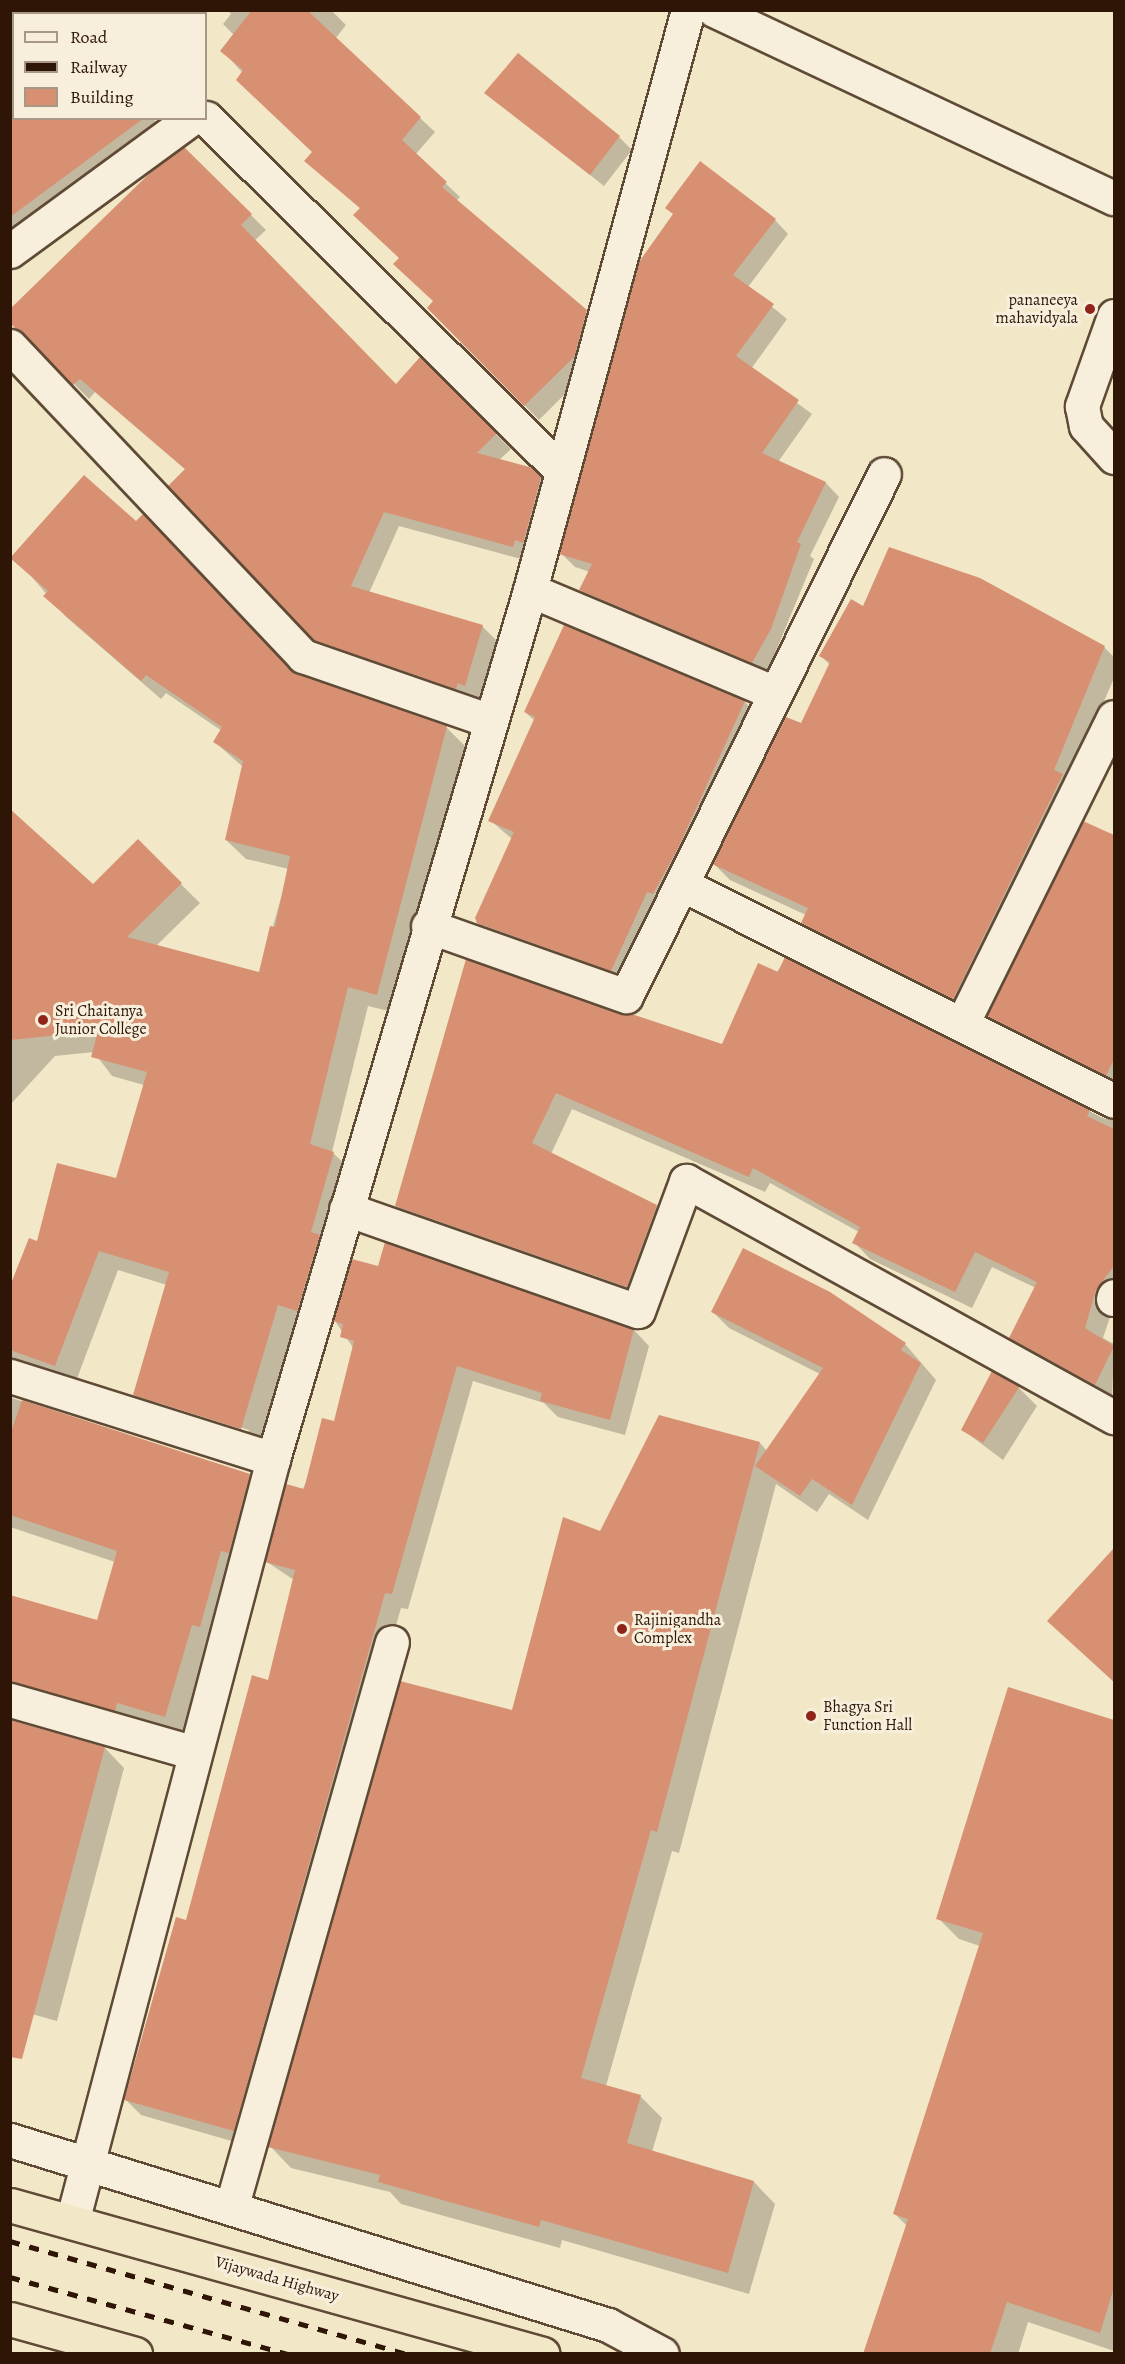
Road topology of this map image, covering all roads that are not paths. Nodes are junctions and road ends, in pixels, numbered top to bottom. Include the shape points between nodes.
1 (688, 10) edge
2 (714, 10) edge
3 (207, 119) edge
4 (189, 120) edge
5 (1114, 198) edge
6 (10, 251) edge
7 (1114, 316) edge
8 (10, 346) edge
9 (1114, 457) edge
10 (560, 469) junction
11 (884, 474) dead end
12 (530, 590) junction
13 (773, 692) junction
14 (1114, 717) edge
15 (491, 721) junction
16 (681, 884) junction
17 (428, 926) junction
18 (963, 1022) junction
19 (1114, 1101) edge
20 (346, 1209) junction
21 (10, 1376) edge
22 (1114, 1417) edge
23 (273, 1459) junction
24 (392, 1642) dead end
25 (10, 1700) edge
26 (195, 1753) junction
27 (10, 2140) edge
28 (86, 2164) junction
29 (10, 2205) edge
30 (232, 2205) junction
31 (72, 2222) junction
32 (10, 2319) edge
33 (135, 2354) edge
34 (543, 2354) edge
35 (662, 2354) edge

1 - 10 street
2 - 5 street
3 - 10 street
4 - 6 street
7 - 9 street via 1082,406 1086,426
8 - 15 street via 303,656
10 - 12 street
11 - 13 street
12 - 13 street
12 - 15 street
13 - 16 street
14 - 18 street
15 - 17 street
16 - 17 street via 626,996
16 - 18 street
17 - 20 street
18 - 19 street
20 - 22 street via 638,1311 686,1181
20 - 23 street
21 - 23 street
23 - 26 street
24 - 30 street
25 - 26 street
26 - 28 street
27 - 28 street
28 - 30 street
28 - 31 street
29 - 31 highway, Vijaywada Highway
30 - 35 street via 608,2325
31 - 34 highway, Vijaywada Highway
32 - 33 highway

